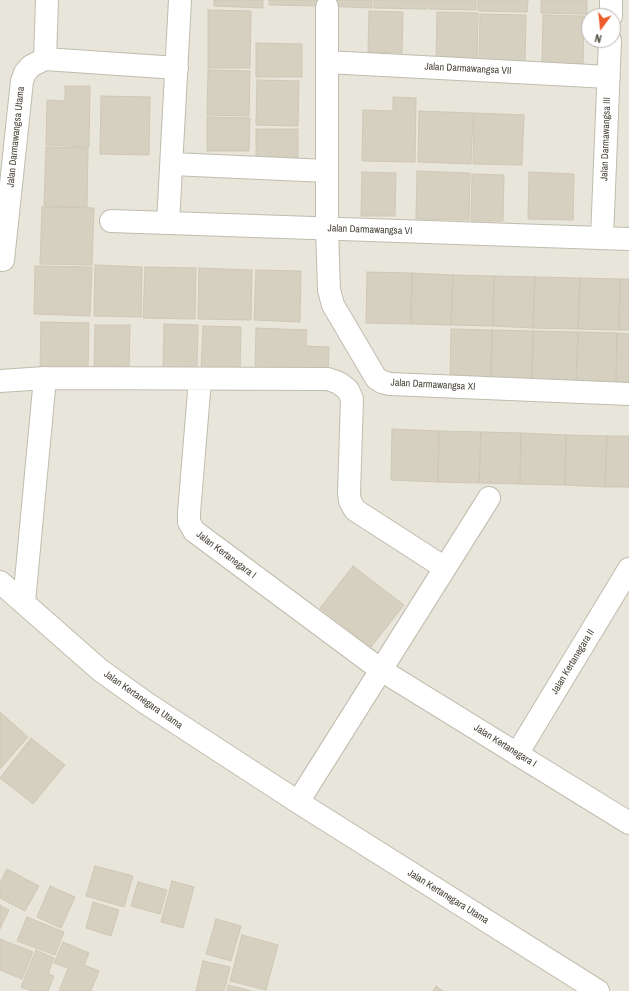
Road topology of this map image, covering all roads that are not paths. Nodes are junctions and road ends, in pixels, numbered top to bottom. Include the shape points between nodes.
1 (47, 0) edge
2 (180, 0) edge
3 (327, 7) dead end
4 (610, 48) edge
5 (45, 59) junction
6 (327, 62) junction
7 (177, 68) junction
8 (609, 77) junction
9 (172, 164) junction
10 (327, 171) junction
11 (111, 221) dead end
12 (168, 223) junction
13 (327, 228) junction
14 (602, 238) junction
15 (629, 239) edge
16 (3, 260) dead end
17 (45, 378) junction
18 (200, 380) junction
19 (0, 382) edge
20 (629, 394) edge
21 (489, 498) dead end
22 (445, 568) junction
23 (629, 569) edge
24 (0, 582) edge
25 (24, 602) junction
26 (381, 670) junction
27 (517, 754) junction
28 (298, 802) junction
29 (629, 823) edge
30 (598, 991) edge

1 - 5 street
2 - 7 street
3 - 6 street
4 - 8 street, Jalan Darmawangsa III
5 - 7 street
5 - 16 street, Jalan Darmawangsa Utama via 31,66 22,81
6 - 8 street, Jalan Darmawangsa VII
6 - 10 street
7 - 9 street
8 - 14 street, Jalan Darmawangsa III
9 - 10 street
9 - 12 street
10 - 13 street
11 - 12 street, Jalan Darmawangsa VI
12 - 13 street, Jalan Darmawangsa VI
13 - 14 street, Jalan Darmawangsa VI
13 - 20 street, Jalan Darmawangsa XI via 329,290 333,304 376,378 382,382
14 - 15 street, Jalan Darmawangsa VI
17 - 18 street
17 - 19 street
17 - 25 street
18 - 22 street via 328,379 348,390 352,400 350,501 355,510
18 - 26 street, Jalan Kertanegara I via 189,513 189,522 194,531
21 - 22 street
22 - 26 street
23 - 27 street, Jalan Kertanegara II
24 - 25 street, Jalan Kertanegara Utama
25 - 28 street, Jalan Kertanegara Utama via 100,670
26 - 27 street, Jalan Kertanegara I
26 - 28 street
27 - 29 street, Jalan Kertanegara I
28 - 30 street, Jalan Kertanegara Utama

